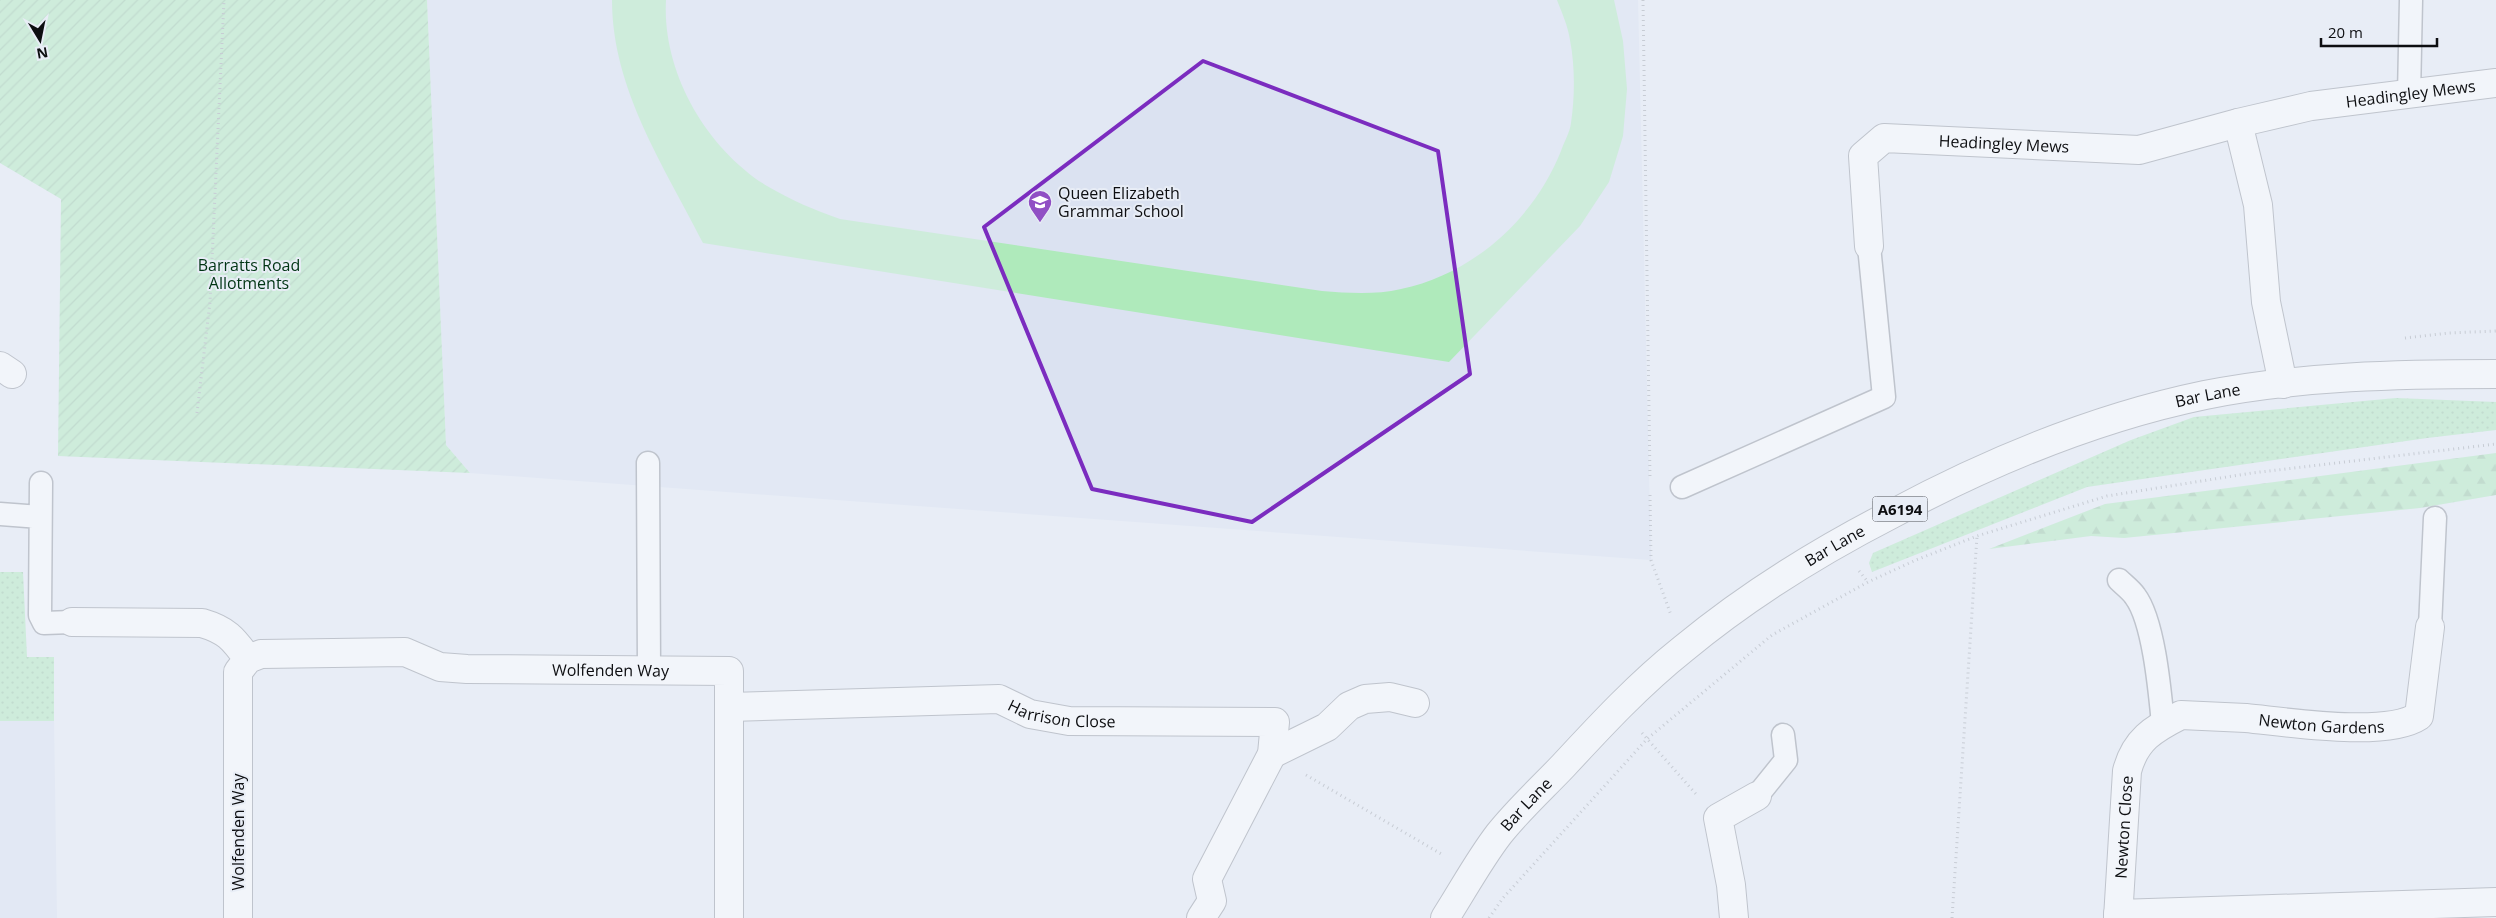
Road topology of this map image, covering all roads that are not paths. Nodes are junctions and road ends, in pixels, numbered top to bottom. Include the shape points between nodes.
1 (2411, 0) edge
2 (2496, 83) edge
3 (2409, 95) junction
4 (2238, 123) junction
5 (1869, 246) joint
6 (2496, 374) edge
7 (2282, 384) junction
8 (648, 463) dead end
9 (41, 483) dead end
10 (1682, 487) dead end
11 (0, 514) edge
12 (40, 517) junction
13 (2435, 518) dead end
14 (2118, 580) dead end
15 (72, 622) joint
16 (2430, 627) joint
17 (248, 659) junction
18 (649, 670) junction
19 (1415, 702) dead end
20 (730, 707) junction
21 (2163, 724) junction
22 (1783, 734) dead end
23 (2139, 744) joint
24 (1272, 754) junction
25 (1757, 796) joint
26 (2496, 902) edge
27 (2118, 916) edge
28 (238, 918) edge
29 (729, 918) edge
30 (1201, 918) edge
31 (1445, 918) edge
32 (1734, 918) edge

1 - 3 lane
2 - 3 street, Headingley Mews
3 - 4 street, Headingley Mews via 2311,106
4 - 5 street, Headingley Mews via 2139,150 1884,138 1863,156
4 - 7 street via 2258,205 2266,302
5 - 10 lane via 1884,397
6 - 7 street, Bar Lane / A6194 via 2349,376
7 - 31 street, Bar Lane / A6194 via 2206,395 2134,412 1985,466 1837,542 1759,591 1683,649 1621,704 1499,834
8 - 18 lane
9 - 12 lane
11 - 12 lane
12 - 15 lane via 40,615 44,623
13 - 16 lane
14 - 21 lane via 2136,596 2148,628 2159,682
15 - 17 street via 202,623 221,628
16 - 21 street, Newton Gardens via 2420,716 2410,723 2316,726 2182,715
17 - 18 street, Wolfenden Way via 261,654 405,652 440,667
17 - 28 street, Wolfenden Way via 238,672
18 - 20 street, Wolfenden Way via 729,671
19 - 24 street via 1390,697 1365,699 1349,706 1327,727
20 - 24 street, Harrison Close via 999,699 1030,714 1070,721 1275,722
20 - 29 street, Wolfenden Way
21 - 23 street, Newton Gardens
22 - 25 lane via 1786,760
23 - 27 street, Newton Close via 2131,754 2126,771
24 - 30 street, Harrison Close via 1207,879 1212,901
25 - 32 street via 1718,818
26 - 27 street, Newton Close

